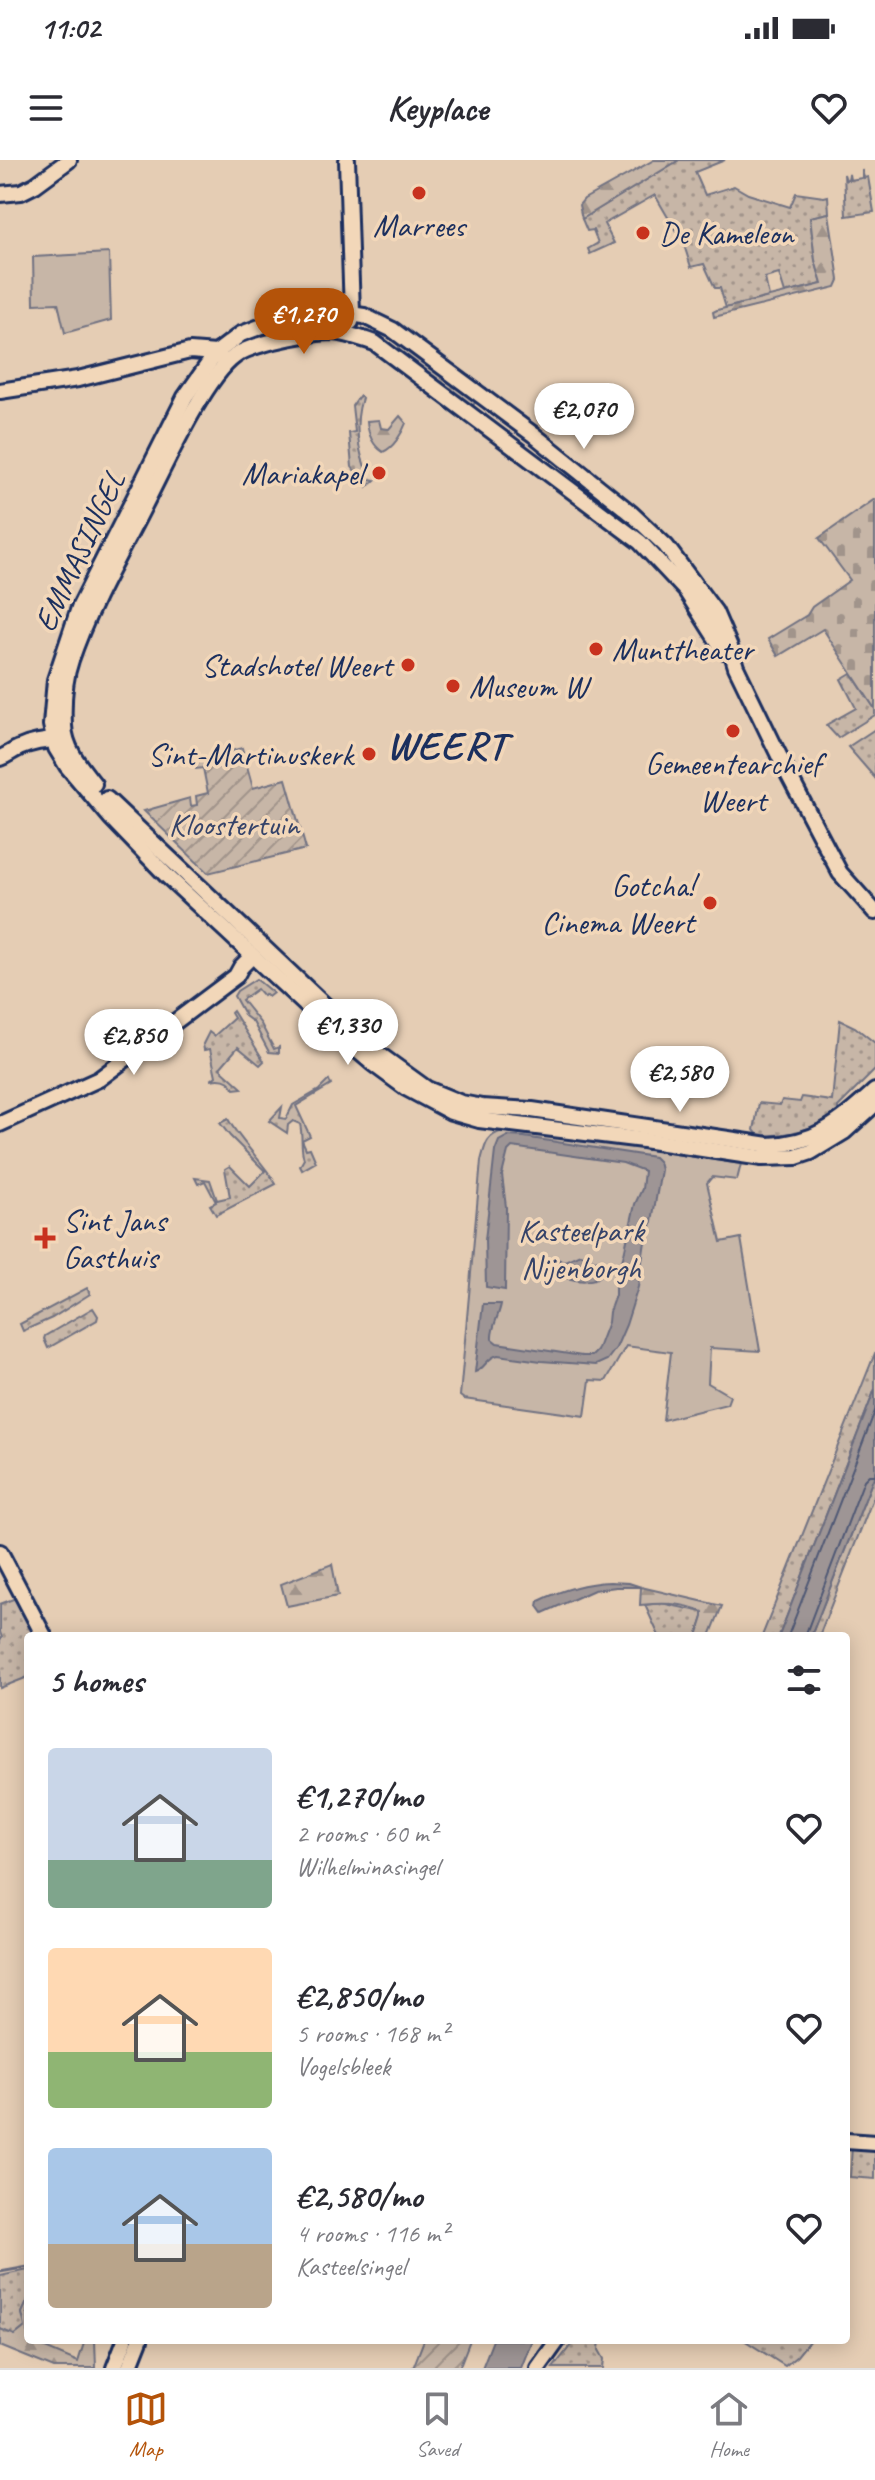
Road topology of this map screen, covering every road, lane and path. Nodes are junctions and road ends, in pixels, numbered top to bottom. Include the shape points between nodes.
1 (69, 160) edge
2 (347, 160) edge
3 (3, 193) edge
4 (352, 313) junction
5 (349, 335) junction
6 (221, 358) junction
7 (0, 391) edge
8 (736, 667) junction
9 (58, 743) junction
10 (4, 756) edge
11 (871, 908) edge
12 (261, 958) junction
13 (875, 1091) edge
14 (875, 1104) edge
15 (480, 1113) junction
16 (0, 1124) edge
17 (0, 1552) edge
18 (42, 1632) edge
19 (850, 2141) edge
20 (875, 2143) edge
21 (123, 2344) edge
22 (138, 2344) edge
23 (555, 2344) edge
24 (114, 2368) edge
25 (129, 2368) edge
26 (538, 2368) edge

1 - 3 street via 21,192
2 - 4 street
4 - 5 street
4 - 6 street via 297,313 255,327 228,342
4 - 8 street via 393,330 631,513 666,546 715,612
5 - 6 street via 311,335
5 - 8 street via 384,349 640,542 686,591
6 - 7 street via 190,351 78,379
6 - 9 street, EMMASINGEL via 185,397 72,623 55,680 51,715
8 - 11 street via 840,873
9 - 10 street via 15,749
9 - 12 street
12 - 15 street via 411,1079
12 - 16 street via 241,967 99,1079
13 - 15 street via 828,1130 781,1145 532,1110
14 - 15 street via 823,1146 796,1157 762,1158
17 - 18 street
19 - 20 street
21 - 24 street
22 - 25 street
23 - 26 street

